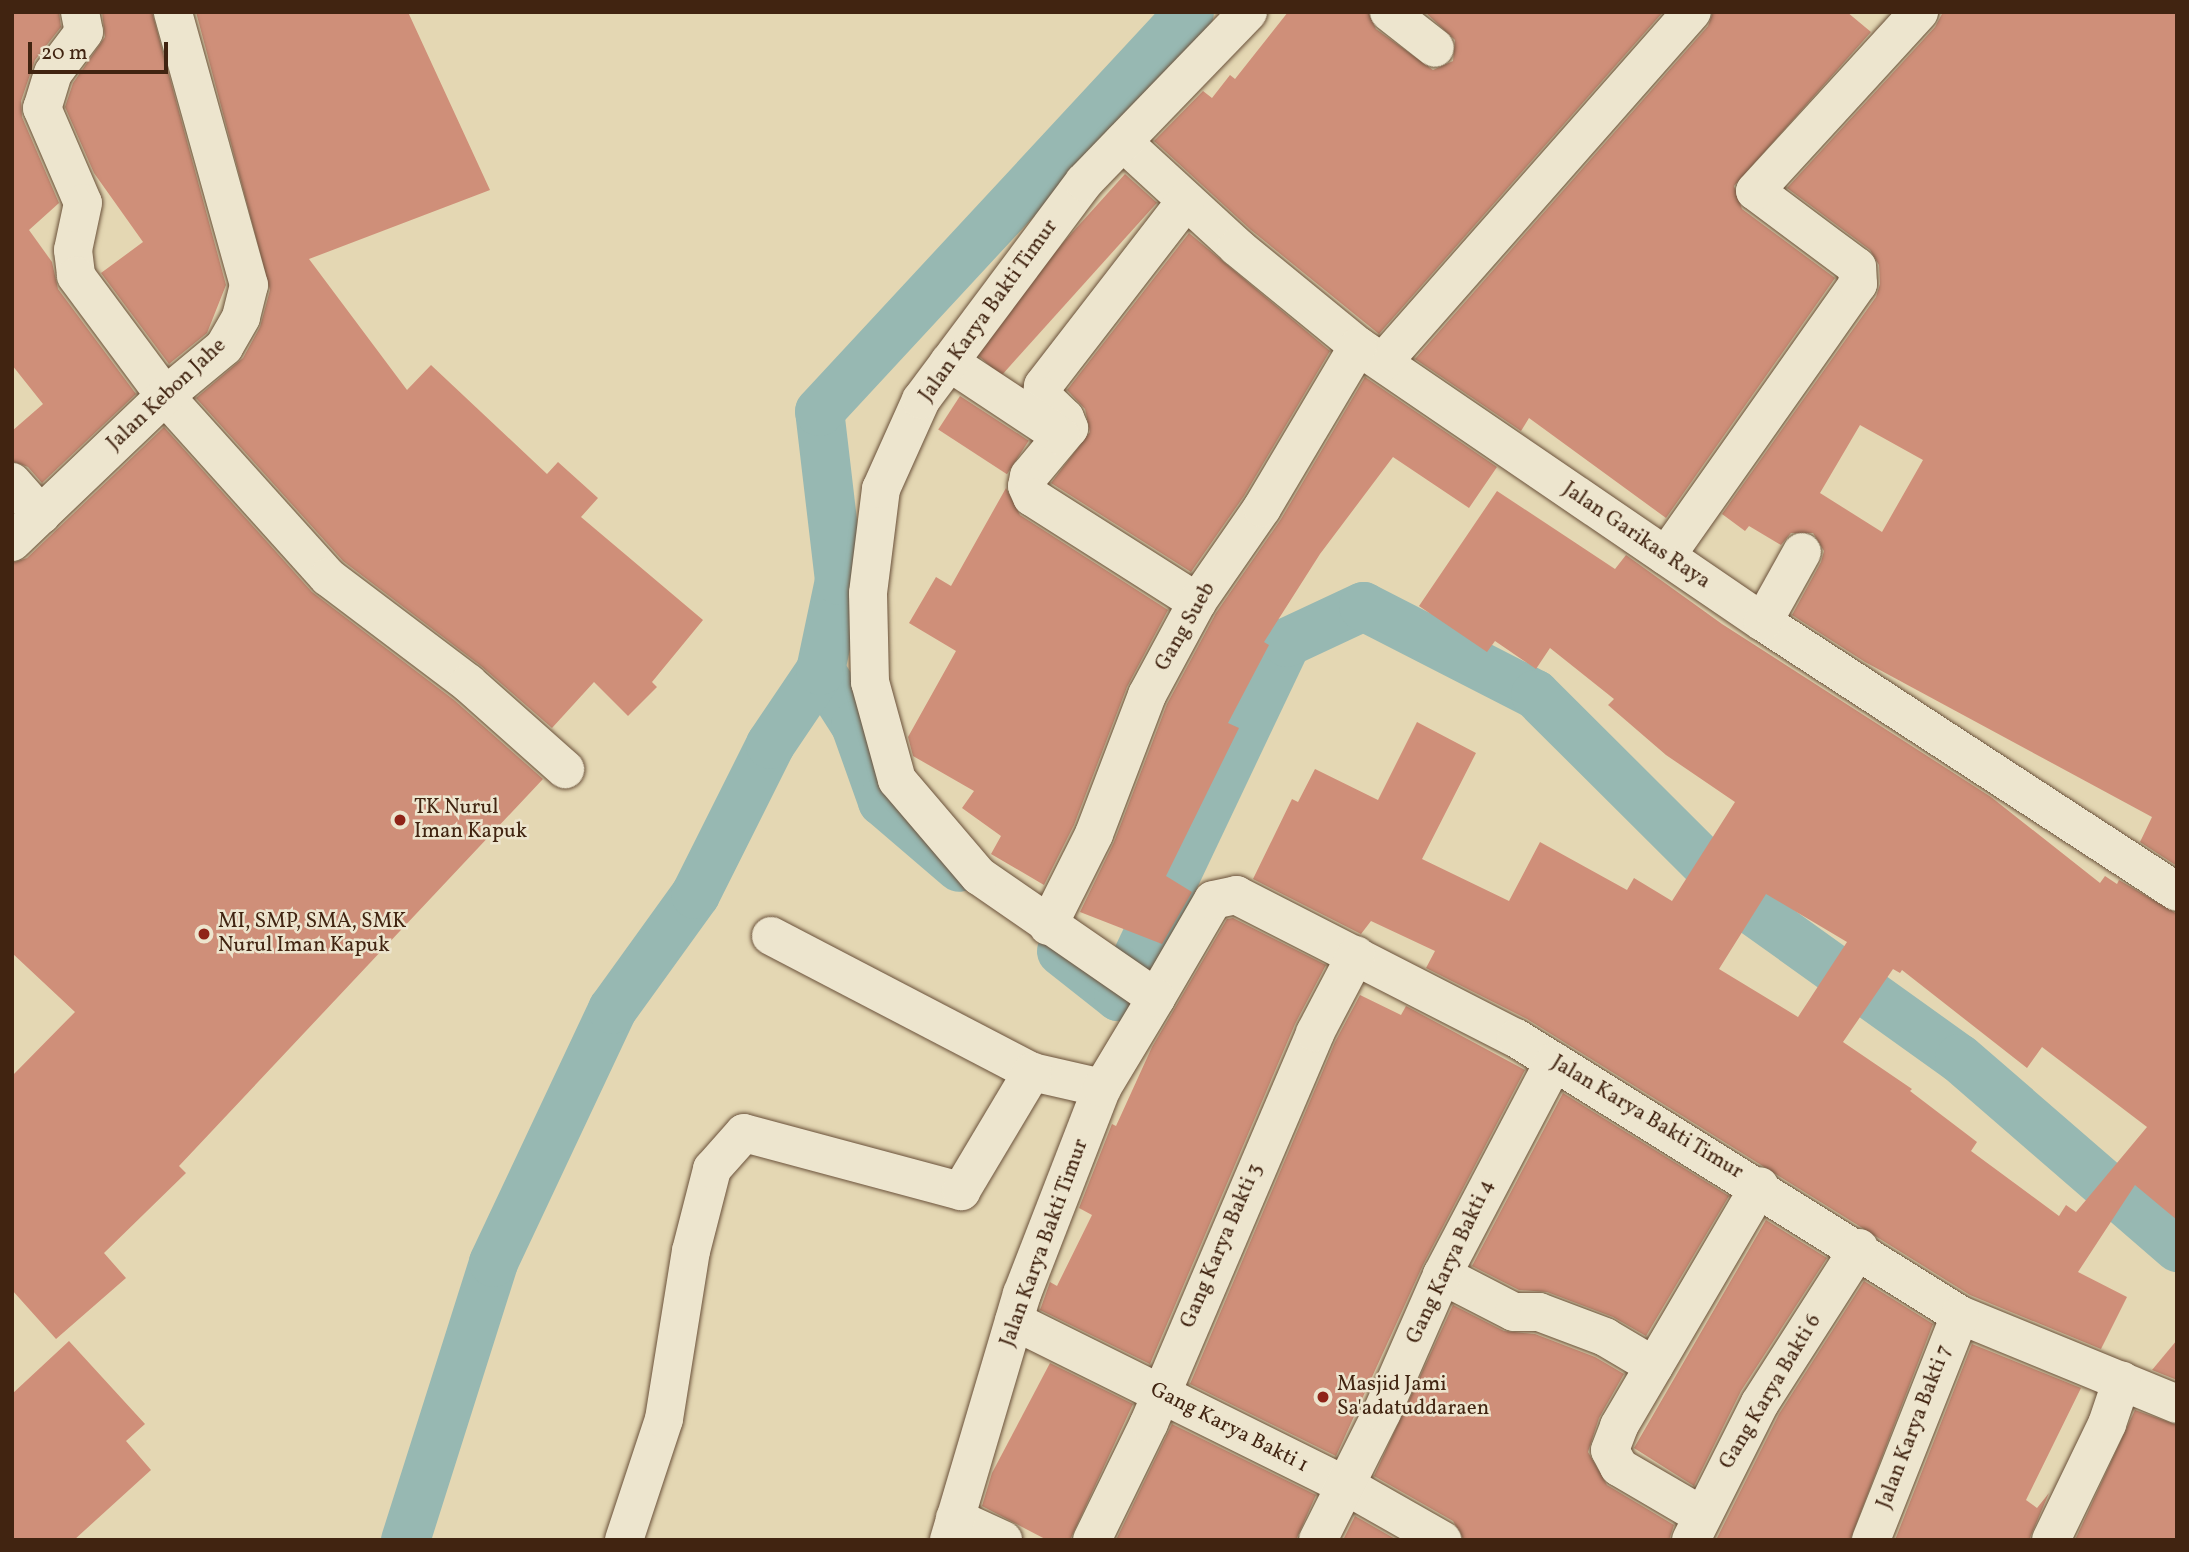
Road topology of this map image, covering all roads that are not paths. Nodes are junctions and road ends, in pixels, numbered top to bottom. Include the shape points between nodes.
1 (80, 12) edge
2 (173, 12) edge
3 (1248, 12) edge
4 (1389, 12) edge
5 (1692, 12) edge
6 (1919, 12) edge
7 (1435, 48) dead end
8 (1123, 142) junction
9 (1185, 202) junction
10 (1370, 354) junction
11 (949, 362) junction
12 (165, 396) junction
13 (1062, 437) junction
14 (12, 482) edge
15 (41, 515) junction
16 (12, 542) edge
17 (1802, 552) dead end
18 (1665, 556) junction
19 (1197, 601) junction
20 (1763, 622) junction
21 (565, 769) dead end
22 (2177, 892) edge
23 (1048, 926) junction
24 (771, 936) dead end
25 (1356, 955) junction
26 (1149, 994) junction
27 (1554, 1062) junction
28 (1031, 1072) junction
29 (1102, 1088) junction
30 (1759, 1186) junction
31 (1859, 1248) junction
32 (1442, 1275) junction
33 (1960, 1315) junction
34 (1014, 1321) junction
35 (1654, 1366) junction
36 (2122, 1380) junction
37 (1160, 1392) junction
38 (2177, 1404) edge
39 (1345, 1485) junction
40 (1696, 1527) edge
41 (952, 1529) edge
42 (624, 1540) edge
43 (1003, 1540) edge
44 (1092, 1540) edge
45 (1318, 1540) edge
46 (1442, 1540) edge
47 (1871, 1540) edge
48 (2051, 1540) edge

1 - 12 street via 85,32 54,73 42,108 83,203 71,265
2 - 12 street, Jalan Kebon Jahe via 249,285 241,317 224,347
3 - 8 street, Jalan Karya Bakti Timur
4 - 7 street
5 - 10 street, Gang Sueb
6 - 18 street via 1755,191 1857,267 1858,284
8 - 9 street, Jalan Garikas Raya
8 - 11 street, Jalan Karya Bakti Timur via 1084,182
9 - 10 street, Jalan Garikas Raya
9 - 13 street via 1043,386 1042,396 1067,420 1069,428
10 - 18 street, Jalan Garikas Raya
10 - 19 street, Gang Sueb
11 - 13 street
11 - 23 street, Jalan Karya Bakti Timur via 922,400 881,489 868,593 870,682 897,780 979,876
12 - 15 street, Jalan Kebon Jahe
12 - 21 street via 328,577 468,683
13 - 19 street via 1027,481 1032,497
14 - 15 street
15 - 16 street, Jalan Kebon Jahe
17 - 20 street
18 - 20 street, Jalan Garikas Raya
19 - 23 street, Gang Sueb via 1147,695 1094,834
20 - 22 street, Jalan Garikas Raya via 1918,713
23 - 26 street, Jalan Karya Bakti Timur
24 - 28 street
25 - 26 street, Jalan Karya Bakti Timur via 1236,895 1220,895
25 - 27 street, Jalan Karya Bakti Timur
25 - 37 street, Gang Karya Bakti 3 via 1315,1033
26 - 29 street, Jalan Karya Bakti Timur
27 - 30 street, Jalan Karya Bakti Timur
27 - 32 street, Gang Karya Bakti 4
28 - 29 street
28 - 42 street via 961,1191 744,1133 712,1169 691,1251 664,1419
29 - 34 street, Jalan Karya Bakti Timur
30 - 31 street, Jalan Karya Bakti Timur
30 - 35 street
31 - 33 street, Jalan Karya Bakti Timur
31 - 40 street, Gang Karya Bakti 6 via 1760,1403
32 - 35 street via 1514,1312 1539,1312 1605,1337
32 - 39 street, Gang Karya Bakti 4
33 - 36 street, Jalan Karya Bakti Timur
33 - 47 street, Jalan Karya Bakti 7
34 - 37 street, Gang Karya Bakti 1
34 - 41 street, Jalan Karya Bakti Timur
35 - 40 street via 1612,1438 1610,1455
36 - 38 street, Jalan Karya Bakti Timur
36 - 48 street via 2107,1424
37 - 39 street, Gang Karya Bakti 1
37 - 44 street, Gang Karya Bakti 3
39 - 45 street, Gang Karya Bakti 4
39 - 46 street, Gang Karya Bakti 1
41 - 43 street

